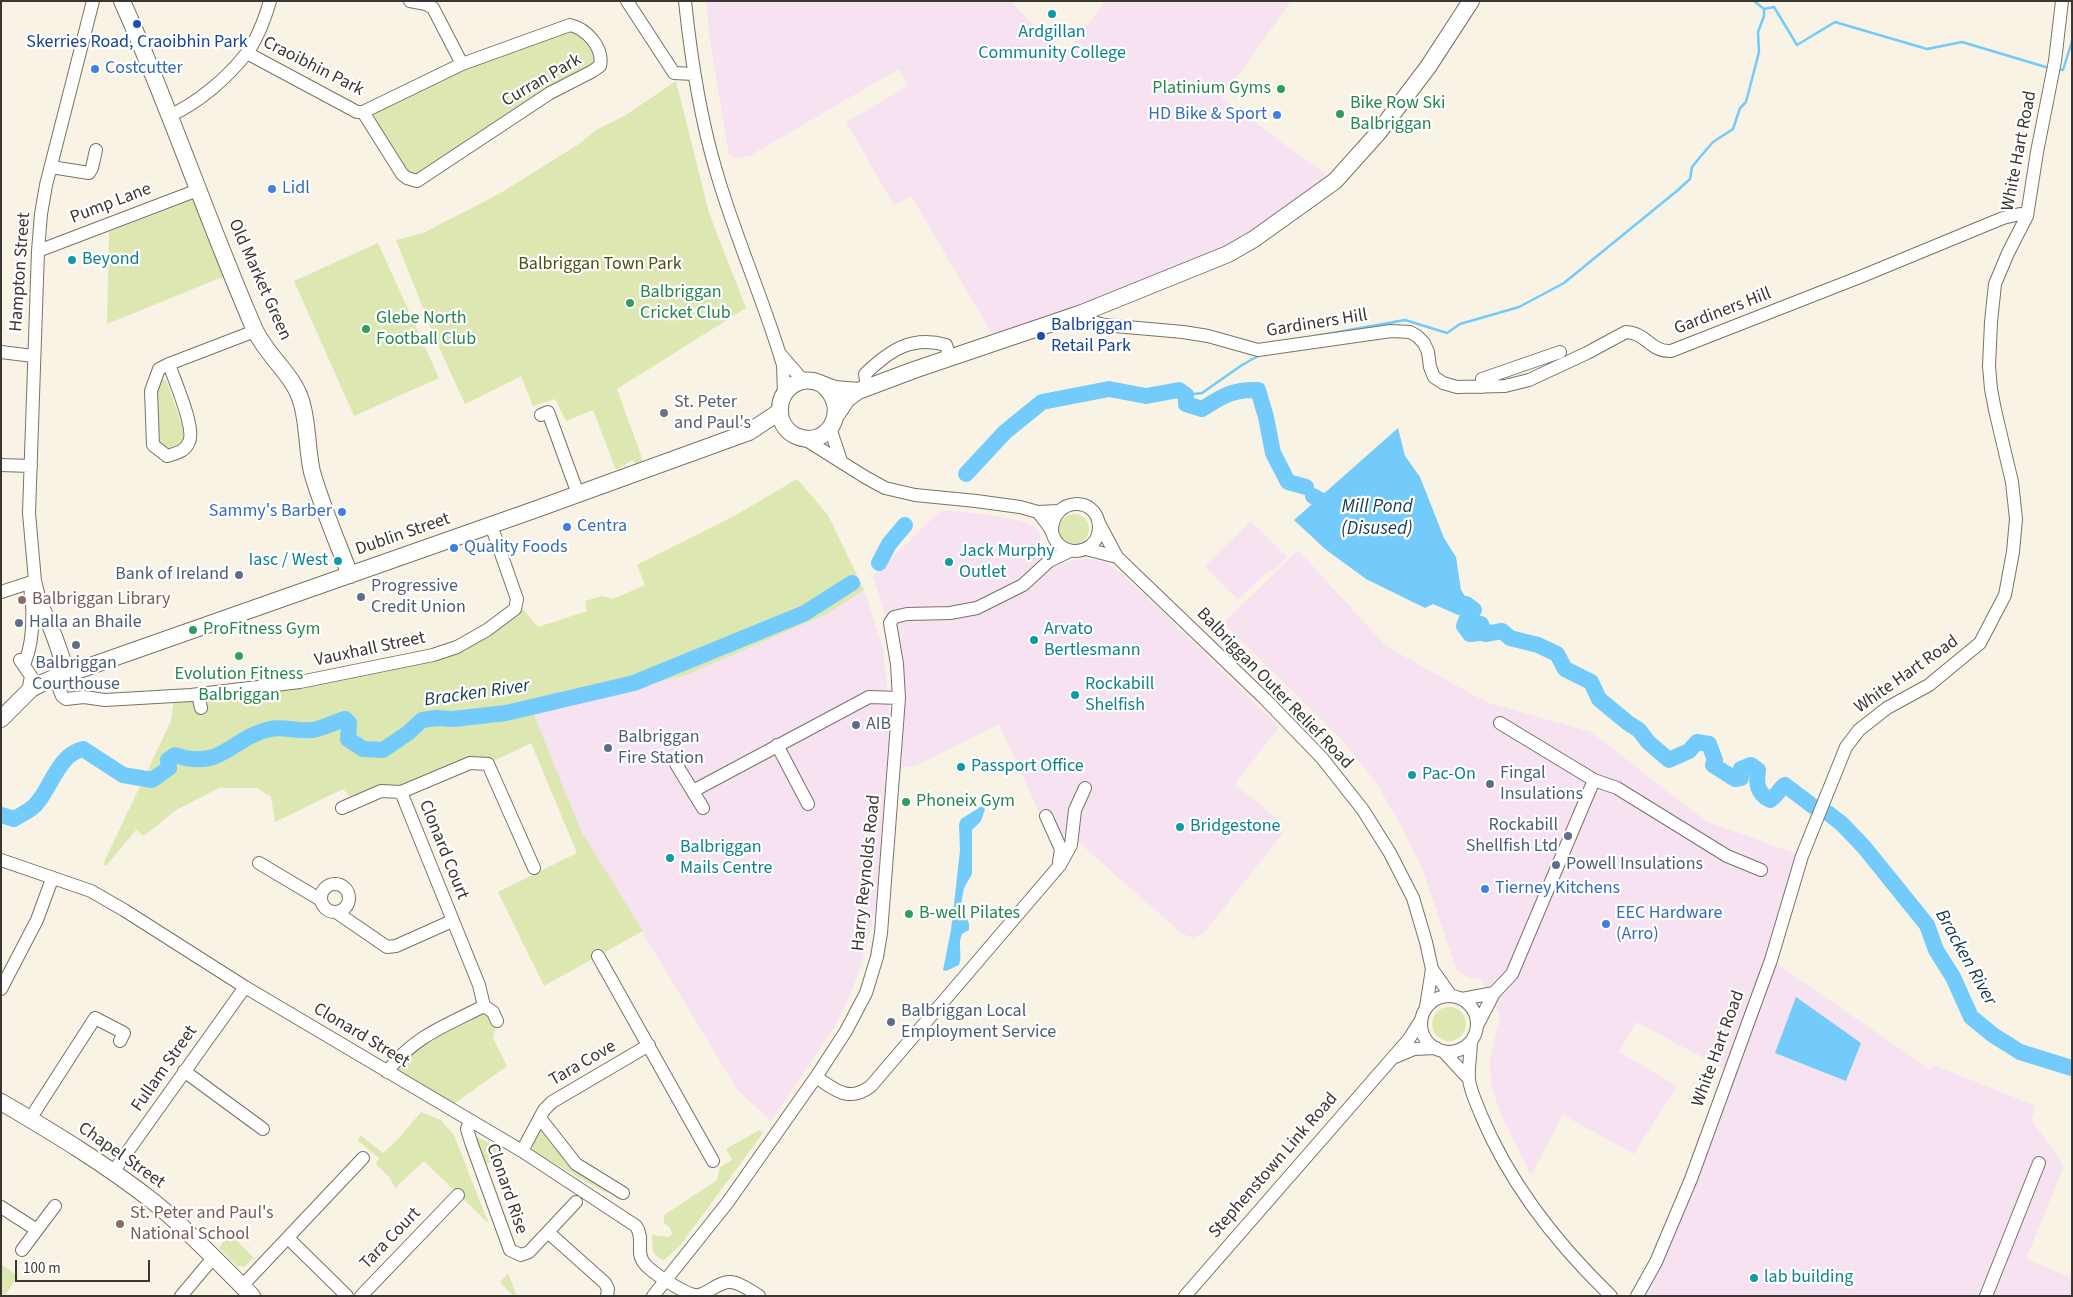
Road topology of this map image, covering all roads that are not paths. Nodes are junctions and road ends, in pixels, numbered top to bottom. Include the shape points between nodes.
1 (93, 1) edge
2 (270, 1) edge
3 (410, 1) edge
4 (627, 1) edge
5 (685, 1) edge
6 (1471, 1) edge
7 (2062, 1) edge
8 (126, 3) edge
9 (247, 52) junction
10 (462, 64) junction
11 (694, 74) junction
12 (363, 112) junction
13 (169, 116) junction
14 (96, 150) dead end
15 (51, 167) junction
16 (198, 190) junction
17 (2027, 216) junction
18 (38, 251) junction
19 (1082, 313) junction
20 (255, 331) junction
21 (1, 352) edge
22 (1560, 352) dead end
23 (779, 353) junction
24 (33, 356) junction
25 (950, 358) junction
26 (168, 364) junction
27 (807, 381) junction
28 (823, 385) junction
29 (1482, 387) junction
30 (862, 390) junction
31 (784, 394) junction
32 (779, 412) junction
33 (541, 415) dead end
34 (833, 421) junction
35 (749, 432) junction
36 (798, 436) junction
37 (841, 461) junction
38 (1, 465) edge
39 (31, 466) junction
40 (578, 494) junction
41 (1058, 511) junction
42 (1038, 512) junction
43 (1099, 523) junction
44 (491, 526) junction
45 (1052, 534) junction
46 (1086, 549) junction
47 (1070, 551) junction
48 (1117, 557) junction
49 (1049, 561) junction
50 (350, 575) junction
51 (35, 581) junction
52 (1, 592) edge
53 (62, 676) junction
54 (29, 687) joint
55 (198, 694) junction
56 (899, 698) junction
57 (201, 708) dead end
58 (1, 719) edge
59 (1500, 723) dead end
60 (777, 745) junction
61 (676, 764) dead end
62 (1594, 780) junction
63 (1086, 788) dead end
64 (692, 791) junction
65 (401, 792) junction
66 (808, 804) dead end
67 (342, 808) dead end
68 (703, 808) dead end
69 (1046, 816) dead end
70 (1, 860) edge
71 (259, 863) dead end
72 (1058, 867) junction
73 (534, 868) dead end
74 (1761, 870) dead end
75 (52, 879) junction
76 (321, 900) junction
77 (336, 912) junction
78 (452, 921) junction
79 (598, 956) dead end
80 (1432, 969) junction
81 (245, 987) junction
82 (1, 989) edge
83 (1494, 993) junction
84 (1456, 998) junction
85 (484, 1006) junction
86 (1426, 1007) junction
87 (1421, 1020) junction
88 (497, 1021) dead end
89 (1477, 1026) junction
90 (120, 1040) dead end
91 (1471, 1041) junction
92 (649, 1045) junction
93 (1439, 1050) junction
94 (1390, 1059) junction
95 (184, 1071) junction
96 (387, 1072) junction
97 (816, 1077) junction
98 (1469, 1079) junction
99 (1, 1102) edge
100 (540, 1118) junction
101 (30, 1119) junction
102 (470, 1121) junction
103 (263, 1129) dead end
104 (522, 1151) junction
105 (363, 1158) dead end
106 (713, 1161) dead end
107 (2039, 1163) dead end
108 (113, 1172) junction
109 (623, 1192) dead end
110 (458, 1195) dead end
111 (576, 1202) dead end
112 (56, 1206) dead end
113 (1, 1207) edge
114 (37, 1230) junction
115 (549, 1233) junction
116 (288, 1238) junction
117 (22, 1250) dead end
118 (213, 1258) junction
119 (667, 1280) junction
120 (247, 1291) edge
121 (181, 1296) edge
122 (347, 1296) edge
123 (361, 1296) edge
124 (607, 1296) edge
125 (653, 1296) edge
126 (759, 1296) edge
127 (1186, 1296) edge
128 (1611, 1296) edge
129 (1637, 1296) edge
130 (1986, 1296) edge

1 - 15 street, Hampton Street
2 - 9 street, Craoibhin Park
3 - 10 street via 432,8
4 - 11 street via 674,73
5 - 11 street
6 - 19 main road via 1428,67 1378,133 1335,181 1278,223 1228,254
7 - 17 street, White Hart Road via 2054,67
8 - 13 main road, Old Market Green
9 - 12 street, Craoibhin Park via 357,112
9 - 13 street, Craoibhin Park via 206,94
10 - 12 street, Curran Park
10 - 12 street, Curran Park via 570,25 580,27 592,39 602,58 600,66 550,93 417,182 402,174
11 - 23 street via 716,173
13 - 16 main road, Old Market Green
14 - 15 street via 89,173
15 - 18 street, Hampton Street via 41,214
16 - 18 street, Pump Lane
16 - 20 main road, Old Market Green
17 - 29 street, Gardiners Hill via 2020,214 1995,221 1671,351 1654,348 1643,337 1626,332 1529,380
17 - 129 street, White Hart Road via 1995,284 1991,322 1991,389 2012,482 2016,519 2005,595 1980,643 1967,656 1929,685 1887,708 1858,730 1846,747 1802,856 1771,960 1691,1179 1656,1262
18 - 24 street, Hampton Street
19 - 25 main road
19 - 29 street, Gardiners Hill via 1090,321 1104,325 1184,332 1261,350 1391,331 1410,332 1424,343 1434,377 1457,387
20 - 26 street
20 - 50 main road, Old Market Green via 298,394 312,471
21 - 24 street
22 - 29 street via 1482,378
23 - 27 street
23 - 31 street via 783,365
24 - 39 street, Hampton Street
25 - 30 main road
25 - 30 street via 946,346 939,343 898,348 886,354 864,374
26 - 26 street via 159,369 151,391 154,445 167,456 186,447 191,428
27 - 28 main road
27 - 31 main road via 790,387
28 - 30 main road
28 - 34 main road via 834,398
30 - 34 main road via 847,399
31 - 32 main road
32 - 35 main road, Dublin Street
32 - 36 main road via 787,429
33 - 40 street via 548,412
34 - 36 main road via 818,437
34 - 37 street
35 - 36 main road, Dublin Street
35 - 40 main road, Dublin Street
36 - 37 street
37 - 42 street via 885,488 915,496 976,501
38 - 39 street
39 - 51 street, Hampton Street via 29,513
40 - 44 main road, Dublin Street
41 - 42 street
41 - 43 street via 1071,504 1086,506
41 - 45 street
42 - 45 street
43 - 46 street via 1097,538
43 - 48 street, Balbriggan Outer Relief Road
44 - 50 main road, Dublin Street
44 - 55 street, Vauxhall Street via 517,604 472,640 433,655 300,682
45 - 47 street via 1062,548
45 - 49 street
46 - 47 street
46 - 48 street, Balbriggan Outer Relief Road
47 - 49 street, Harry Reynolds Road
48 - 80 street, Balbriggan Outer Relief Road via 1322,758 1363,810 1413,898
49 - 56 street, Harry Reynolds Road via 1023,585 977,608 894,617 890,630
50 - 53 main road, Dublin Street
51 - 52 street
51 - 53 street, Hampton Street via 56,636
53 - 55 street, Vauxhall Street via 62,696 66,699
53 - 58 main road, Dublin Street via 32,689
54 - 54 street via 62,668 34,586 30,588 29,653 25,662 20,660 31,676
55 - 57 street
56 - 60 street via 869,697
56 - 97 street, Harry Reynolds Road via 884,908 877,957 859,1008
59 - 62 street
60 - 64 street
60 - 66 street
61 - 64 street
62 - 74 street via 1617,788 1727,856
62 - 83 street via 1512,974
63 - 72 street via 1075,810 1070,845
64 - 68 street
65 - 67 street, Clonard Court via 381,791
65 - 73 street, Clonard Court via 470,763 488,764
65 - 78 street, Clonard Court
69 - 72 street via 1061,849
70 - 75 street, Clonard Street
71 - 76 street
72 - 97 street via 871,1086 863,1092 846,1094
75 - 81 street, Clonard Street via 90,891
75 - 82 street via 37,920
76 - 77 street via 328,910
76 - 77 street via 323,890 330,884 344,886 350,895 348,904
77 - 78 street, Clonard Court via 387,947
78 - 85 street, Clonard Court
79 - 92 street
80 - 84 street, Balbriggan Outer Relief Road
80 - 86 street, Balbriggan Outer Relief Road
81 - 95 street, Fullam Street
81 - 96 street, Clonard Street
83 - 84 street
83 - 89 street
84 - 86 street via 1438,998
84 - 89 street via 1473,1010
85 - 88 street, Clonard Court via 493,1012
85 - 96 street via 416,1041
86 - 87 street
87 - 93 street via 1424,1036
87 - 94 street, Stephenstown Link Road
89 - 91 street
90 - 101 street via 124,1033 95,1018
91 - 93 street via 1458,1050
91 - 98 street
92 - 100 street, Tara Cove via 552,1102
92 - 106 street
93 - 94 street, Stephenstown Link Road via 1414,1050
93 - 98 street
94 - 127 street, Stephenstown Link Road
95 - 103 street
95 - 108 street, Fullam Street
96 - 102 street, Clonard Street
97 - 119 street, Harry Reynolds Road via 728,1202
98 - 128 street via 1494,1144 1516,1182 1557,1238
99 - 101 main road, Chapel Street
100 - 104 street, Tara Cove
100 - 109 street via 576,1164
101 - 108 main road, Chapel Street
102 - 104 street, Clonard Street
102 - 115 street, Clonard Rise via 467,1129 471,1142 510,1250 518,1255 525,1254
104 - 119 street, Clonard Street via 636,1226 641,1235 641,1259
105 - 116 street
107 - 130 street
108 - 118 main road, Chapel Street via 156,1205
110 - 123 street, Tara Court via 443,1204
111 - 115 street, Clonard Rise
112 - 114 street
113 - 114 street
114 - 117 street
115 - 124 street, Clonard Rise via 605,1283
116 - 120 street
116 - 122 street
118 - 120 main road, Chapel Street
118 - 121 street
119 - 125 street, Harry Reynolds Road
119 - 126 street, Clonard Street via 693,1296 732,1282

